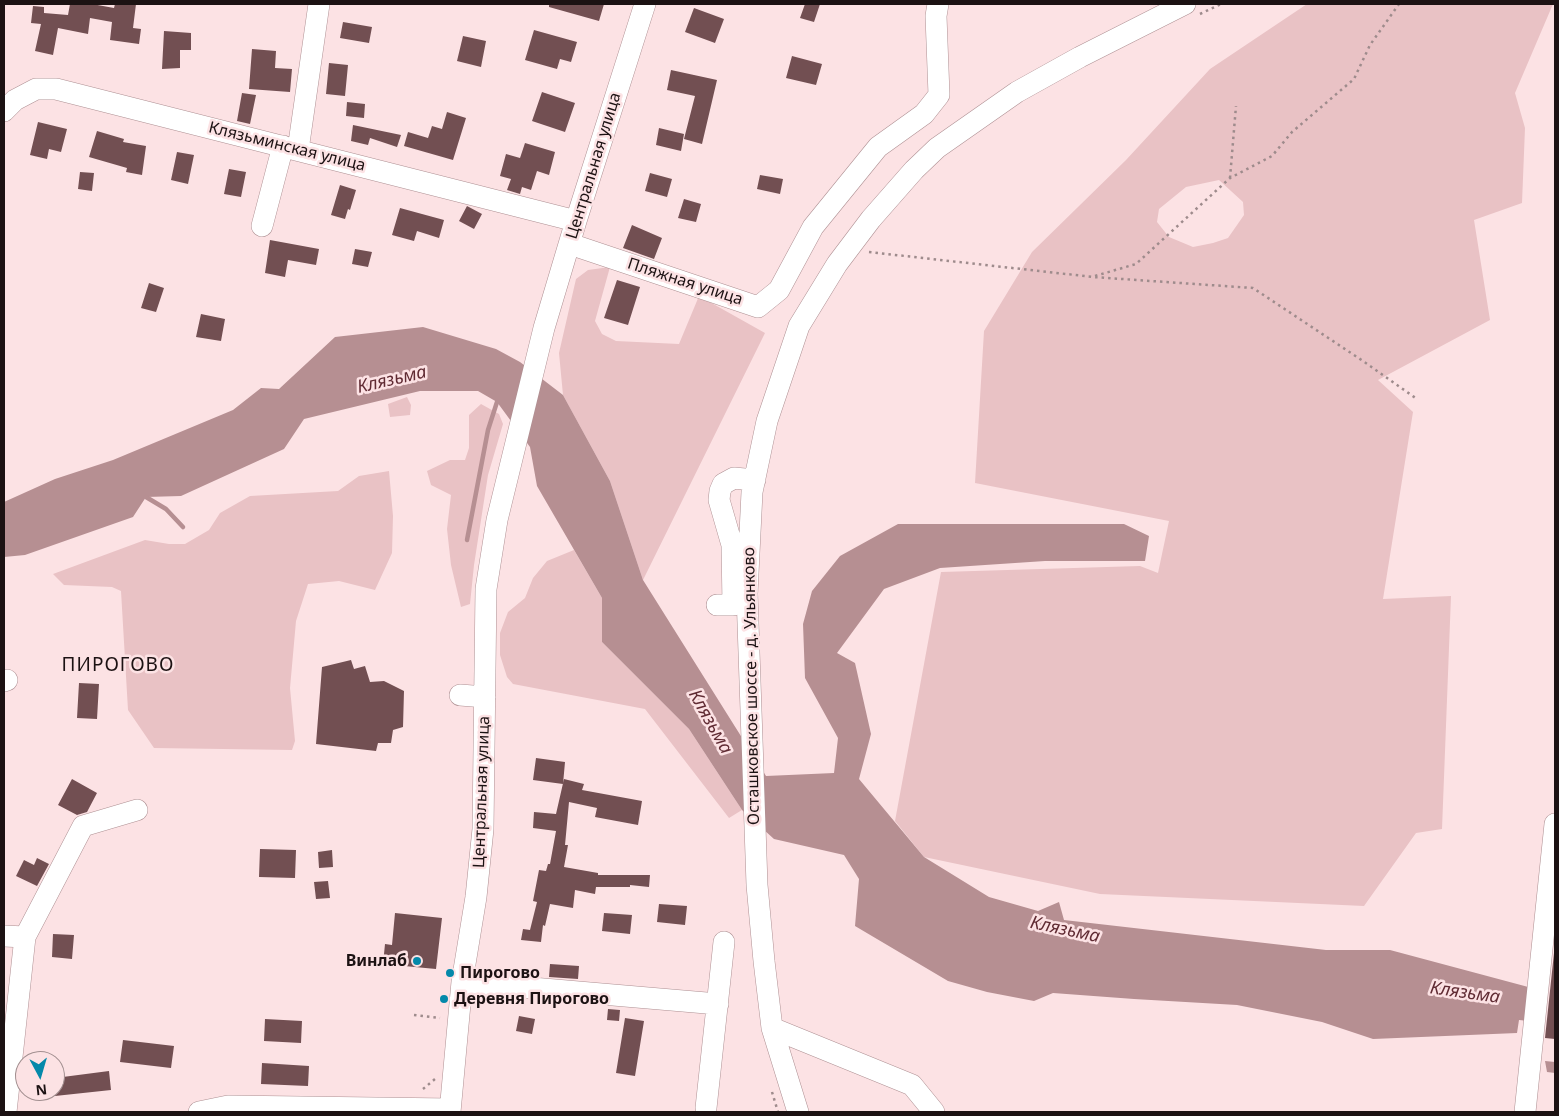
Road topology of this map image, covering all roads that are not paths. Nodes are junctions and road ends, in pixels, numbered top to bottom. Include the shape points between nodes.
1 (320, 4) edge
2 (645, 4) edge
3 (938, 4) edge
4 (1190, 10) edge
5 (4, 111) edge
6 (290, 148) junction
7 (576, 221) junction
8 (262, 226) dead end
9 (570, 244) junction
10 (754, 480) junction
11 (717, 605) dead end
12 (460, 695) dead end
13 (485, 697) junction
14 (137, 810) dead end
15 (1555, 824) edge
16 (4, 936) edge
17 (25, 937) junction
18 (724, 942) dead end
19 (462, 982) junction
20 (718, 1004) junction
21 (772, 1028) junction
22 (706, 1108) dead end
23 (450, 1111) edge
24 (6, 1112) edge
25 (199, 1112) edge
26 (798, 1112) edge
27 (934, 1112) edge
28 (1525, 1112) edge

1 - 6 street
2 - 7 street, Центральная улица
3 - 9 street, Пляжная улица via 939,95 924,114 878,147 813,227 779,290 758,306
4 - 10 street, Осташковское шоссе - д. Ульянково via 1080,57 1017,92 937,148 902,184 871,219 858,251 837,264 799,326 766,421
5 - 6 street, Клязьминская улица via 15,100 36,89 56,89
6 - 7 street, Клязьминская улица
6 - 8 street
7 - 9 street, Центральная улица
9 - 13 street, Центральная улица via 544,328 496,520 486,589
10 - 11 street via 734,478 723,484 720,491 719,500 732,545 733,605
10 - 21 street, Осташковское шоссе - д. Ульянково via 747,594 757,885
12 - 13 street
13 - 19 street, Центральная улица via 483,829
14 - 17 street via 83,826
15 - 28 street
16 - 17 street
17 - 24 street
18 - 20 street
19 - 20 street
19 - 23 street, Центральная улица
20 - 22 street
21 - 26 street, Осташковское шоссе - д. Ульянково
21 - 27 street via 912,1084
23 - 25 street via 228,1106

